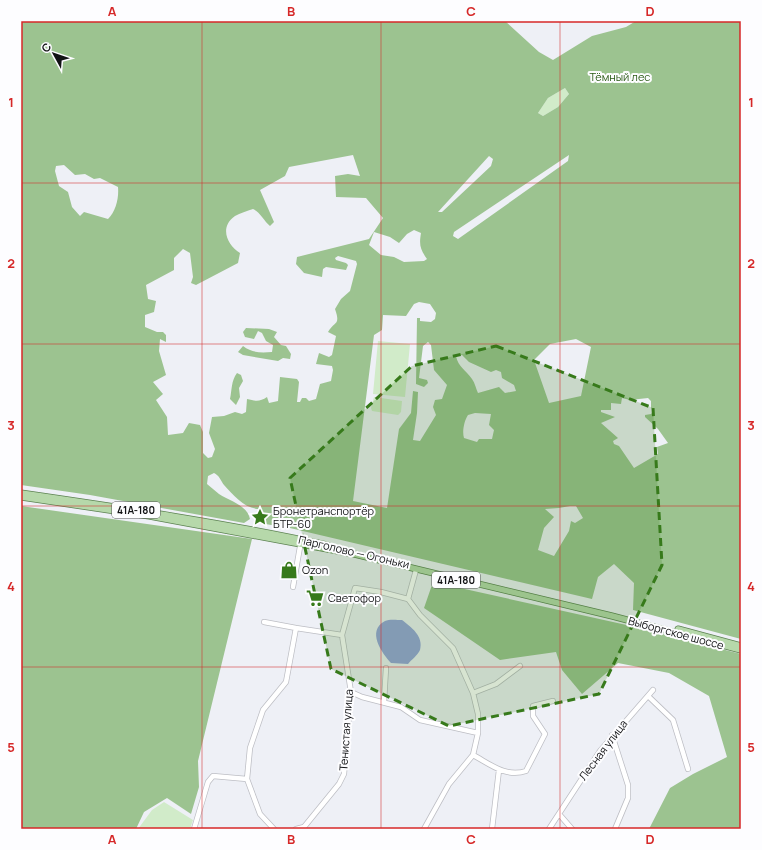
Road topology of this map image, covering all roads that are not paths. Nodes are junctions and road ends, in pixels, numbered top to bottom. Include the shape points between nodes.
1 (21, 493) edge
2 (21, 498) edge
3 (301, 542) junction
4 (416, 570) junction
5 (293, 587) dead end
6 (408, 599) junction
7 (612, 615) junction
8 (264, 622) dead end
9 (296, 628) junction
10 (342, 635) junction
11 (741, 646) edge
12 (741, 650) edge
13 (520, 666) dead end
14 (386, 668) dead end
15 (653, 690) dead end
16 (351, 692) junction
17 (473, 693) junction
18 (648, 696) junction
19 (553, 701) dead end
20 (384, 702) junction
21 (478, 733) junction
22 (612, 735) junction
23 (474, 755) junction
24 (688, 768) dead end
25 (499, 770) junction
26 (247, 779) junction
27 (559, 814) junction
28 (306, 828) edge
29 (194, 829) edge
30 (274, 829) edge
31 (296, 829) edge
32 (424, 829) edge
33 (492, 829) edge
34 (549, 829) edge
35 (572, 829) edge
36 (615, 829) edge

1 - 3 main road, Парголово — Огоньки / 41А-180 via 150,512
2 - 3 main road, Парголово — Огоньки / 41А-180 via 149,516
3 - 4 main road, Парголово — Огоньки / 41А-180
3 - 5 street
3 - 7 main road, Парголово — Огоньки / 41А-180
4 - 6 street
4 - 7 main road, Парголово — Огоньки / 41А-180
6 - 10 street via 355,588
6 - 17 street via 453,648
7 - 11 main road, Выборгское шоссе / 41А-180
7 - 12 main road, Выборгское шоссе / 41А-180
8 - 9 street
9 - 10 street
9 - 26 street via 286,682 263,710 250,748
10 - 16 street, Тенистая улица
13 - 17 street via 496,684
14 - 20 street
15 - 18 street, Лесная улица
16 - 20 street
16 - 28 street, Тенистая улица via 344,774
17 - 21 street via 478,714
18 - 22 street, Лесная улица
18 - 24 street via 673,720
19 - 25 street via 533,706 533,716 545,734 526,772
20 - 21 street via 401,708 420,720
21 - 23 street
22 - 27 street, Лесная улица via 582,776
22 - 36 street via 628,785 628,798
23 - 25 street
23 - 32 street via 449,784
25 - 33 street
26 - 29 street via 212,776
26 - 30 street via 260,814
27 - 34 street, Лесная улица
27 - 35 street
28 - 31 street, Тенистая улица

